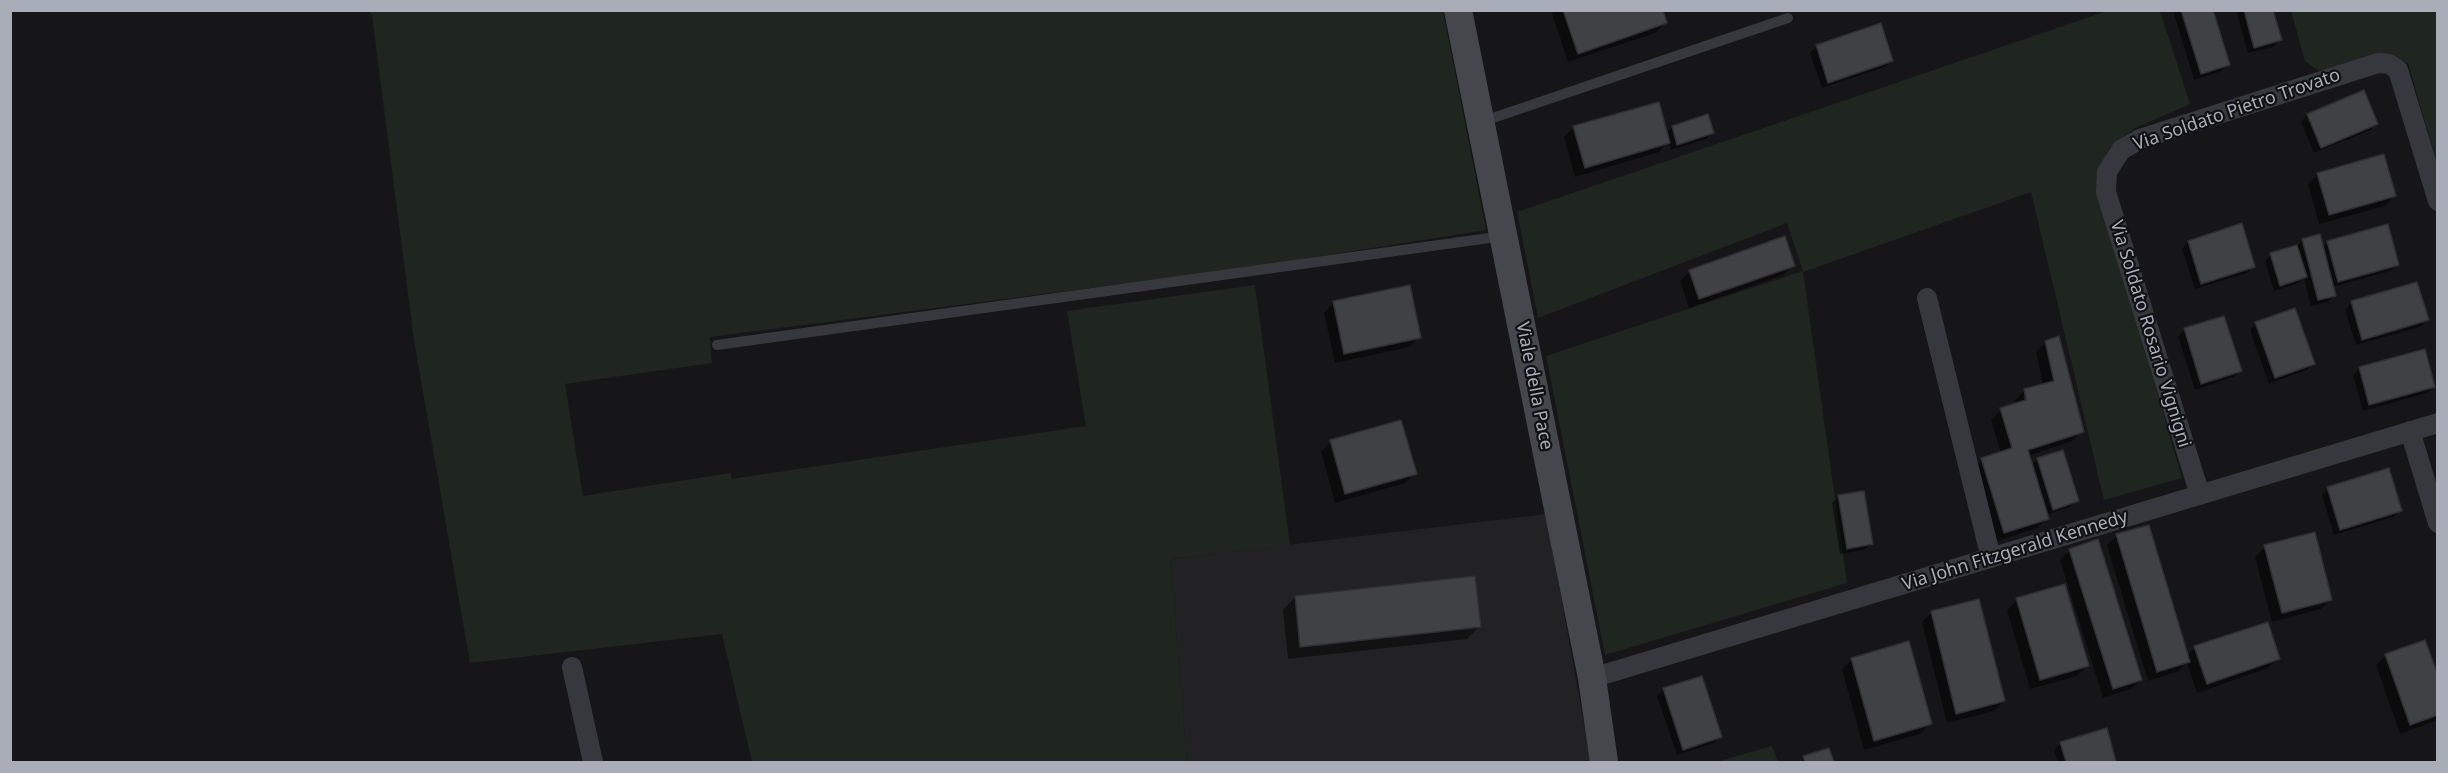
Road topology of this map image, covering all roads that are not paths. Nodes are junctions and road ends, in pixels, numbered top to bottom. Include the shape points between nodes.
1 (1458, 10) edge
2 (1788, 18) dead end
3 (1481, 123) junction
4 (2107, 172) joint
5 (2438, 201) edge
6 (1504, 236) junction
7 (1927, 298) dead end
8 (717, 345) dead end
9 (2438, 423) edge
10 (2410, 431) junction
11 (2200, 495) junction
12 (2438, 523) edge
13 (1991, 558) junction
14 (572, 667) dead end
15 (1592, 678) junction
16 (593, 762) edge
17 (1604, 762) edge

1 - 3 street, Viale della Pace
2 - 3 lane
3 - 6 street, Viale della Pace
4 - 5 street, Via Soldato Pietro Trovato via 2121,150 2140,139 2378,63 2398,70
4 - 11 street, Via Soldato Rosario Vignigni via 2106,192
6 - 8 lane
6 - 15 street, Viale della Pace
7 - 13 street
9 - 10 street, Via John Fitzgerald Kennedy
10 - 11 street, Via John Fitzgerald Kennedy
10 - 12 street
11 - 13 street, Via John Fitzgerald Kennedy
13 - 15 street, Via John Fitzgerald Kennedy
14 - 16 street
15 - 17 street, Viale della Pace

